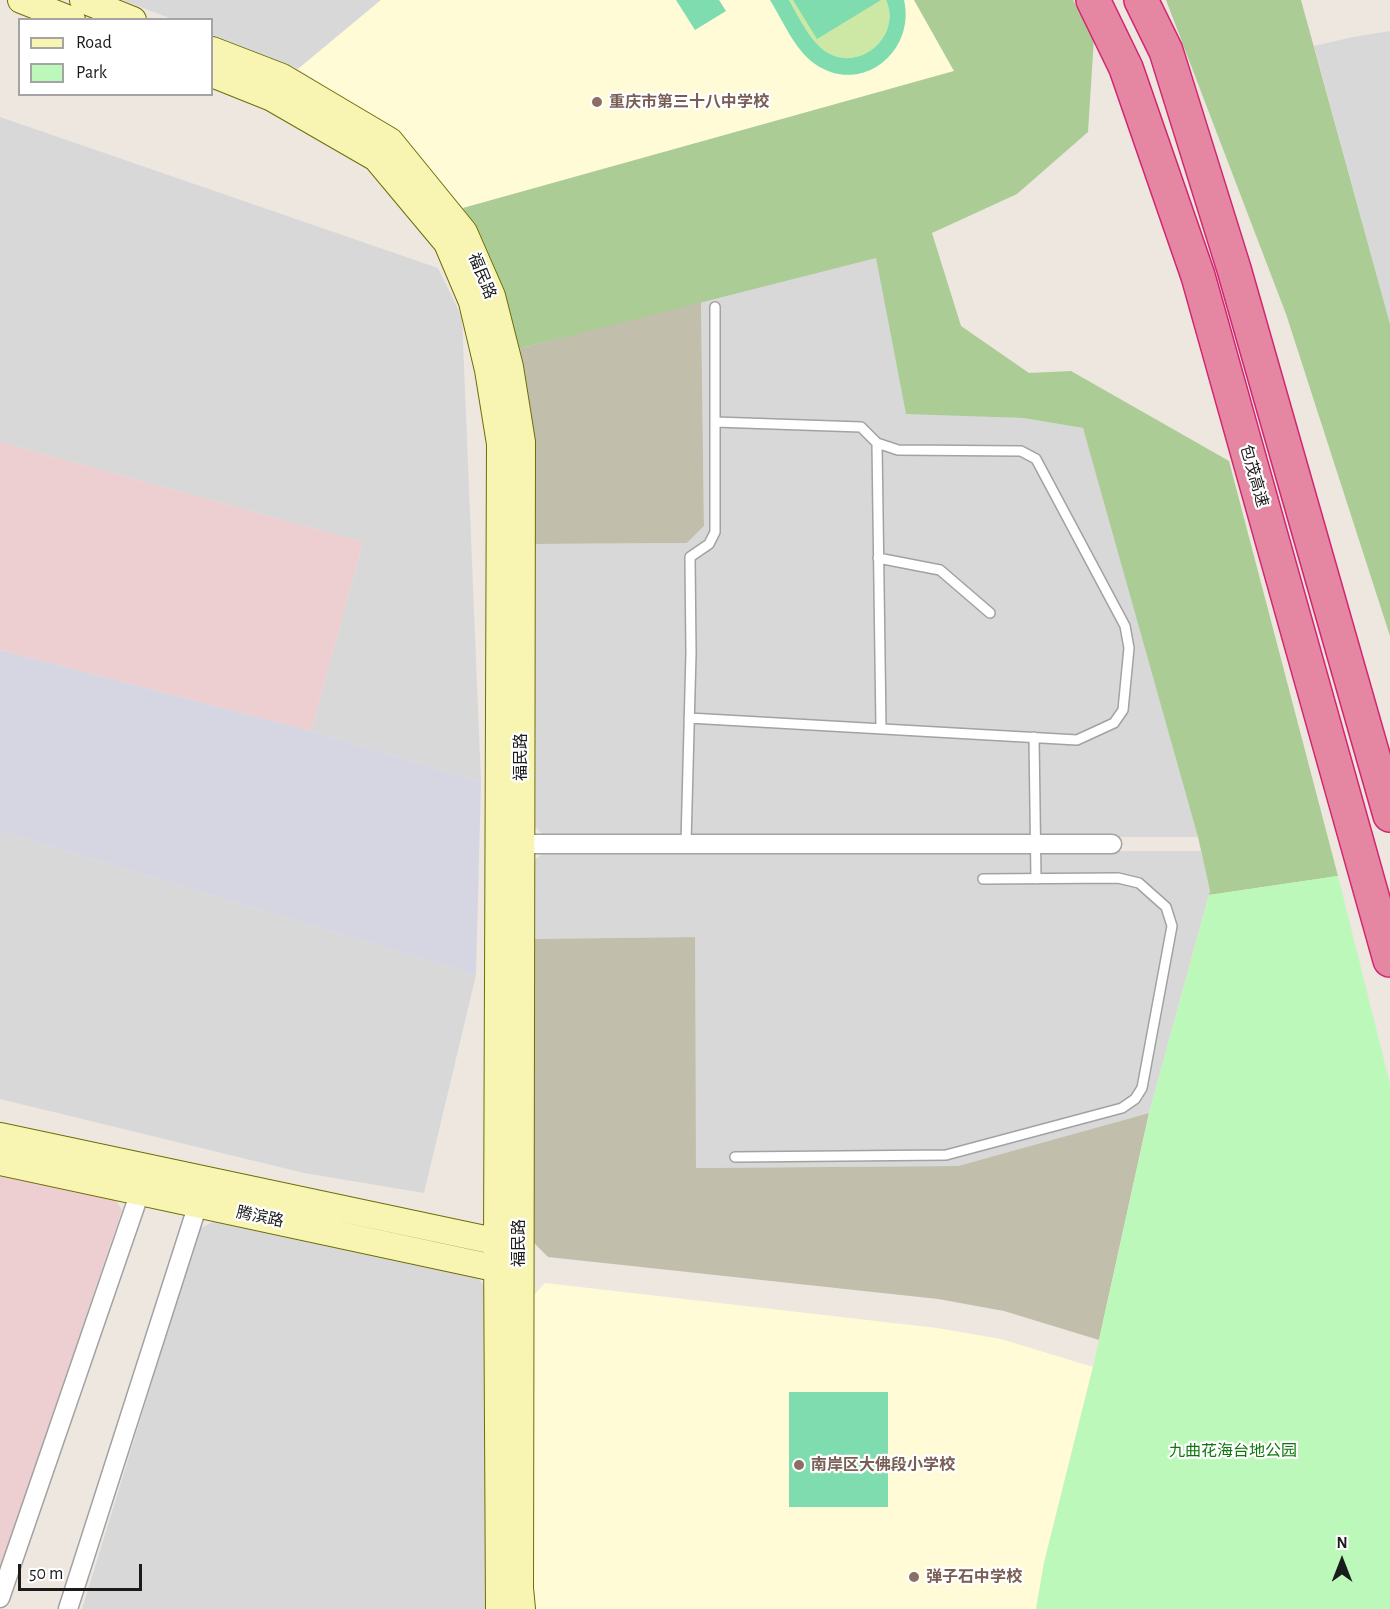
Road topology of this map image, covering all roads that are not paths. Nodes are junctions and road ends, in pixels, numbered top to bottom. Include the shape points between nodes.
1 (21, 0) edge
2 (83, 0) edge
3 (1094, 0) edge
4 (1141, 0) edge
5 (67, 18) edge
6 (128, 18) edge
7 (213, 50) edge
8 (213, 74) edge
9 (715, 307) dead end
10 (715, 422) junction
11 (877, 443) junction
12 (878, 558) junction
13 (990, 613) dead end
14 (1340, 641) junction
15 (689, 718) junction
16 (881, 728) junction
17 (1034, 737) junction
18 (1390, 772) edge
19 (1390, 815) edge
20 (686, 843) junction
21 (510, 844) junction
22 (1112, 844) dead end
23 (1035, 845) junction
24 (984, 879) dead end
25 (1036, 879) junction
26 (1386, 946) edge
27 (1390, 971) edge
28 (0, 1136) edge
29 (735, 1157) dead end
30 (0, 1162) edge
31 (140, 1192) junction
32 (198, 1204) junction
33 (508, 1244) junction
34 (508, 1270) junction
35 (0, 1598) edge
36 (68, 1609) edge
37 (500, 1609) edge
38 (522, 1609) edge

1 - 5 main road
2 - 6 main road
3 - 26 highway, 包茂高速 via 1126,68 1198,276
4 - 14 highway via 1166,51 1234,269
7 - 21 main road, 福民路 via 282,77 390,141 464,232 492,296 510,367 522,442
8 - 21 main road, 福民路 via 272,98 376,158 447,243 472,302 500,444
9 - 10 lane
10 - 11 lane via 861,427
10 - 15 lane via 715,532 709,544 690,557
11 - 12 lane
11 - 17 lane via 898,450 1021,451 1036,459 1110,594 1125,626 1129,648 1123,710 1114,723 1077,740
12 - 13 lane via 940,570
12 - 16 lane
14 - 18 highway
14 - 19 highway
15 - 16 lane
15 - 20 lane
16 - 17 lane
17 - 23 lane
20 - 21 street
20 - 23 street
21 - 33 main road, 福民路
22 - 23 street
23 - 25 lane
24 - 25 lane
25 - 29 lane via 1118,878 1139,883 1166,907 1172,926 1142,1088 1135,1099 1122,1108 946,1155
26 - 27 highway, 包茂高速
28 - 33 main road, 腾滨路
30 - 31 main road, 腾滨路
31 - 32 main road, 腾滨路
31 - 35 street
32 - 34 main road, 腾滨路
32 - 36 street
33 - 34 main road, 福民路
34 - 37 main road, 福民路
34 - 38 main road, 福民路

